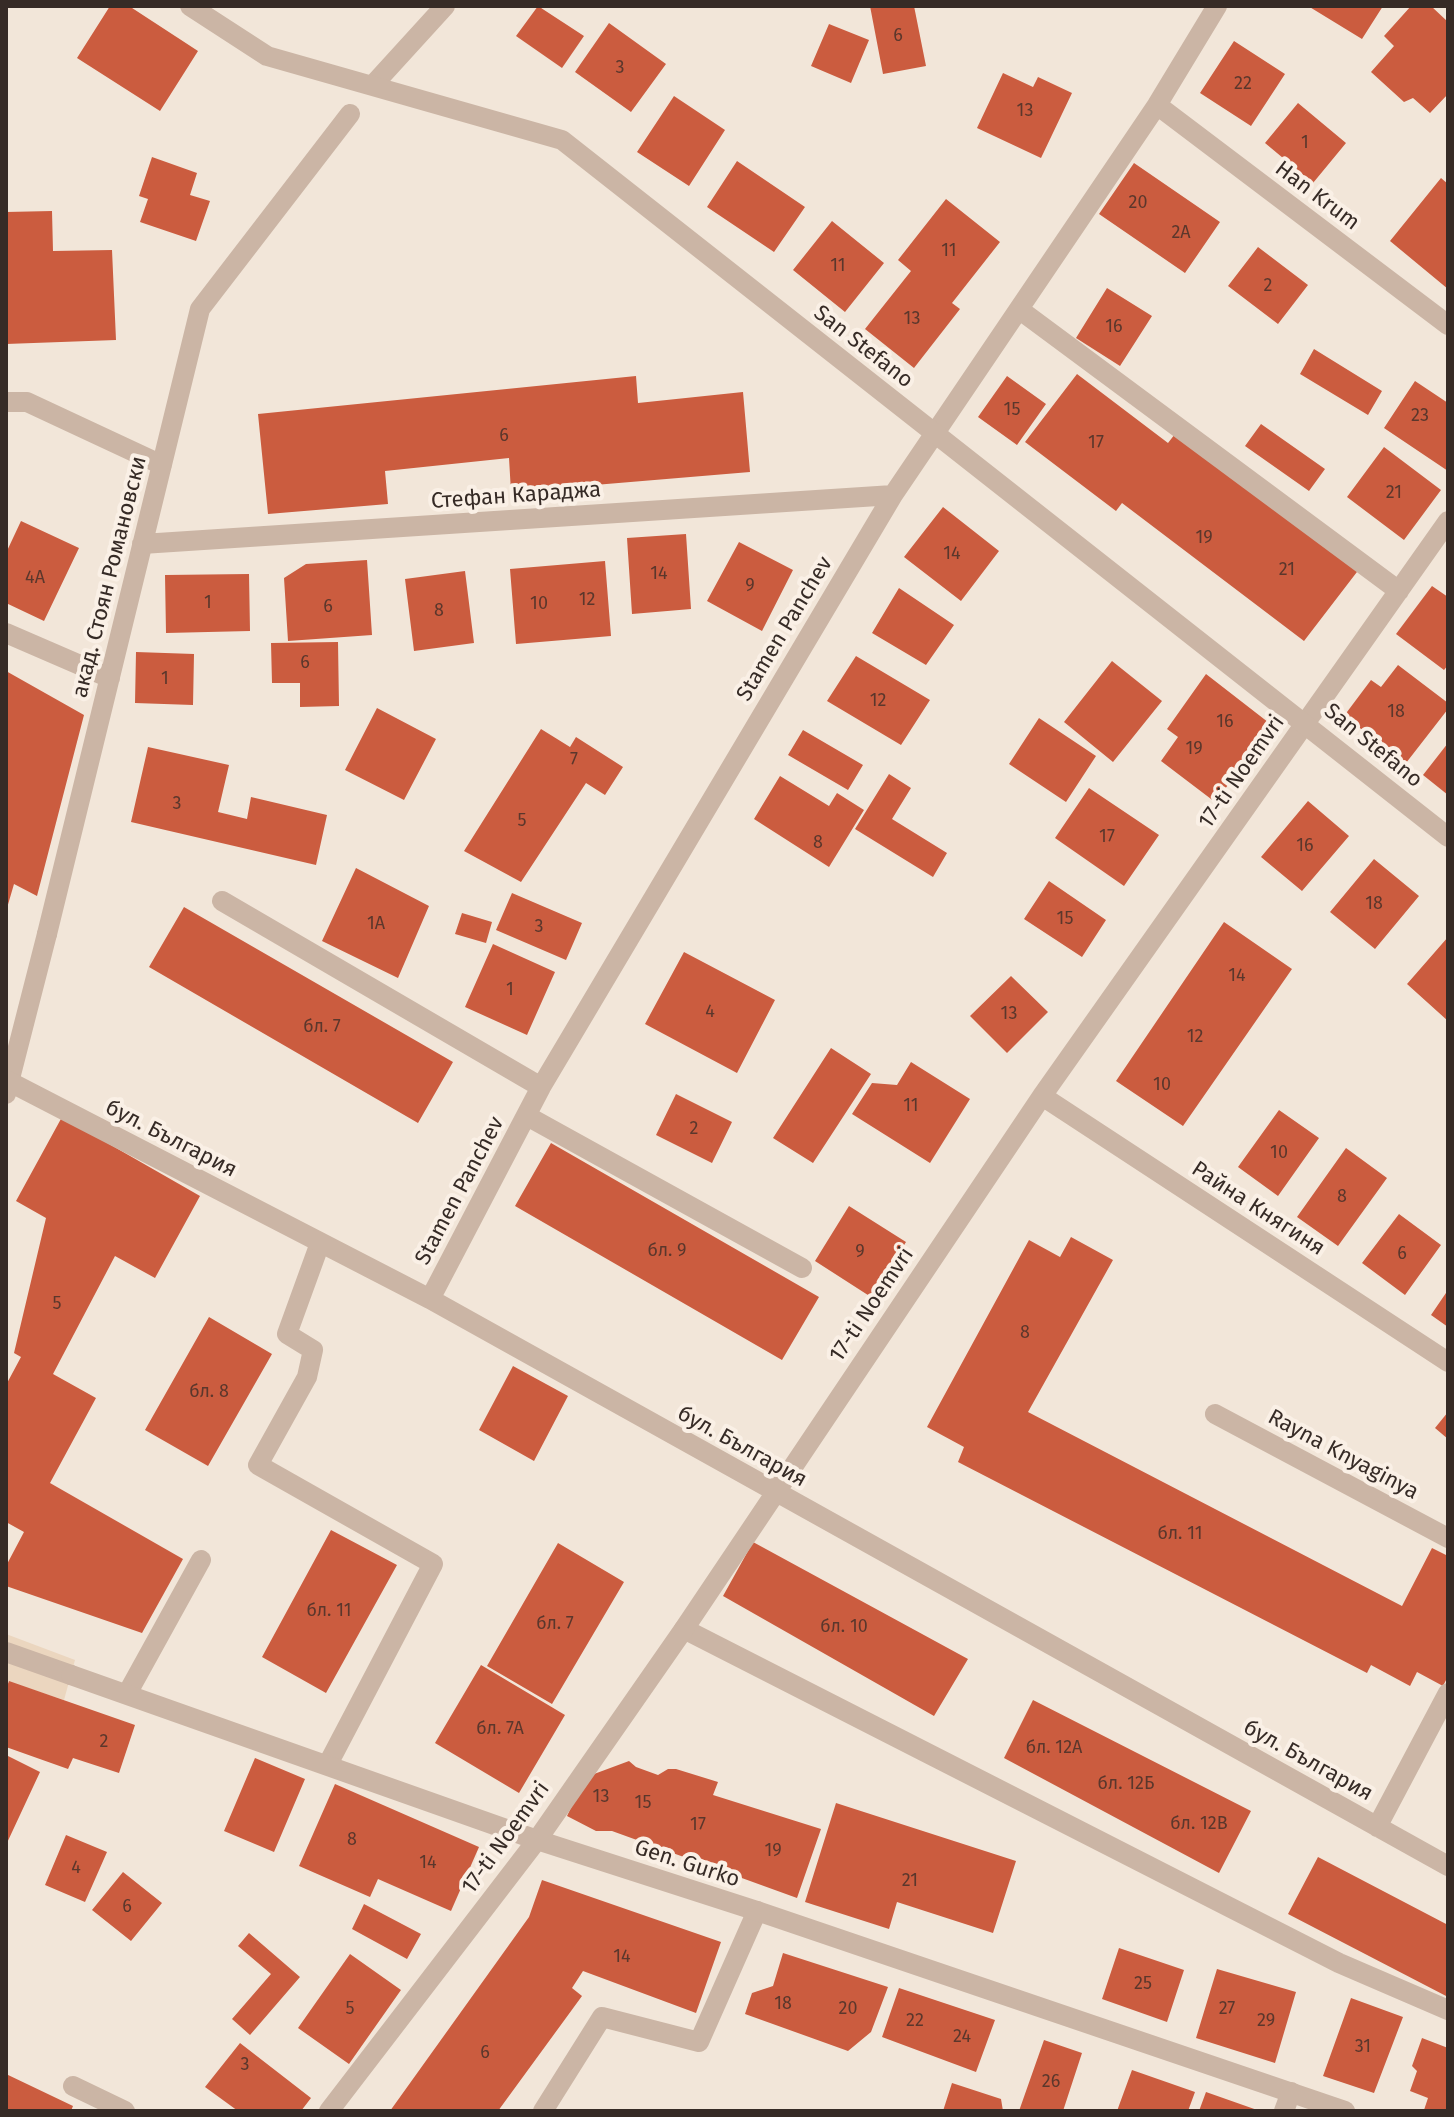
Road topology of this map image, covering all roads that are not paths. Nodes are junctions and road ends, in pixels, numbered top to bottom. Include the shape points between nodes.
1 (190, 6) edge
2 (445, 6) edge
3 (1217, 6) edge
4 (373, 85) junction
5 (1157, 105) junction
6 (350, 114) dead end
7 (1020, 310) junction
8 (1448, 325) edge
9 (6, 402) edge
10 (932, 433) junction
11 (162, 465) junction
12 (893, 495) junction
13 (1448, 521) edge
14 (142, 544) junction
15 (1399, 591) junction
16 (6, 633) edge
17 (110, 678) junction
18 (1306, 723) junction
19 (1448, 837) edge
20 (222, 901) dead end
21 (7, 1085) edge
22 (541, 1087) junction
23 (1042, 1096) junction
24 (527, 1116) junction
25 (320, 1243) junction
26 (802, 1268) dead end
27 (430, 1299) junction
28 (1448, 1362) edge
29 (1215, 1414) dead end
30 (774, 1493) junction
31 (1448, 1538) edge
32 (201, 1560) dead end
33 (684, 1629) junction
34 (6, 1652) edge
35 (1448, 1693) edge
36 (127, 1694) junction
37 (328, 1764) junction
38 (1377, 1827) junction
39 (537, 1840) junction
40 (1448, 1866) edge
41 (757, 1911) junction
42 (1448, 2010) edge
43 (73, 2086) dead end
44 (1288, 2101) edge
45 (125, 2111) edge
46 (329, 2111) edge
47 (543, 2111) edge
48 (1345, 2111) edge

1 - 4 street, San Stefano via 267,56
2 - 4 street
3 - 5 street, Stamen Panchev
4 - 10 street, San Stefano via 562,140
5 - 7 street, Stamen Panchev
5 - 8 street, Han Krum
6 - 11 street, акад. Стоян Романовски via 200,309
7 - 10 street, Stamen Panchev
7 - 15 street
9 - 11 street via 27,402
10 - 12 street, Stamen Panchev
10 - 18 street, San Stefano
11 - 14 street, акад. Стоян Романовски
12 - 14 street, Стефан Караджа
12 - 22 street, Stamen Panchev
13 - 15 street, 17-ti Noemvri
14 - 17 street, акад. Стоян Романовски
15 - 18 street, 17-ti Noemvri
16 - 17 street
17 - 21 street, акад. Стоян Романовски
18 - 19 street, San Stefano
18 - 23 street, 17-ti Noemvri
20 - 22 street
21 - 25 street, бул. България
22 - 24 street, Stamen Panchev
23 - 28 street, Райна Княгиня
23 - 30 street, 17-ti Noemvri
24 - 26 street
24 - 27 street, Stamen Panchev
25 - 27 street, бул. България
25 - 37 street via 287,1334 313,1350 307,1377 258,1465 433,1564
27 - 30 street, бул. България
29 - 31 street, Rayna Knyaginya
30 - 33 street, 17-ti Noemvri
30 - 38 street, бул. България
32 - 36 street
33 - 39 street, 17-ti Noemvri
33 - 42 street via 1339,1963
34 - 36 street, Gen. Gurko
35 - 38 street
36 - 37 street, Gen. Gurko
37 - 39 street, Gen. Gurko
38 - 40 street, бул. България
39 - 41 street, Gen. Gurko
39 - 46 street, 17-ti Noemvri
41 - 44 street, Gen. Gurko
41 - 47 street via 699,2042 602,2017
43 - 45 street
44 - 48 street, Gen. Gurko

